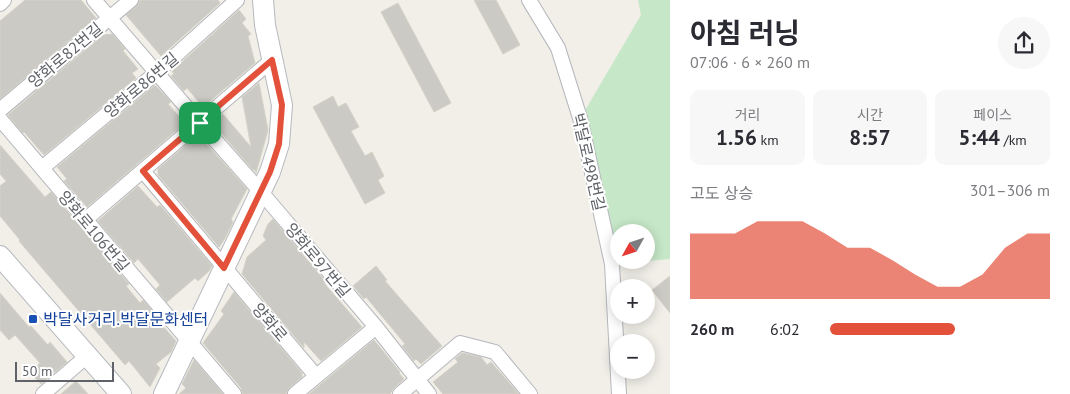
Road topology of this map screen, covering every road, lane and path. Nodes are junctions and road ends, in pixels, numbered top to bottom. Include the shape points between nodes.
1 (94, 0) edge
2 (131, 0) edge
3 (238, 0) edge
4 (263, 0) edge
5 (529, 0) edge
6 (109, 18) junction
7 (272, 60) junction
8 (156, 73) junction
9 (0, 110) edge
10 (0, 119) edge
11 (200, 123) junction
12 (42, 168) junction
13 (143, 171) junction
14 (261, 192) junction
15 (85, 220) junction
16 (0, 256) edge
17 (224, 268) junction
18 (376, 327) junction
19 (189, 342) junction
20 (87, 356) junction
21 (316, 376) junction
22 (417, 380) junction
23 (43, 394) edge
24 (120, 394) edge
25 (164, 394) edge
26 (234, 394) edge
27 (295, 394) edge
28 (400, 394) edge
29 (430, 394) edge
30 (530, 394) edge
31 (619, 394) edge

1 - 6 street, 양화로97번길
2 - 6 street, 양화로82번길
3 - 8 street, 양화로86번길
4 - 7 street
5 - 31 street, 박달로498번길 via 558,48 580,118 612,264
6 - 8 street, 양화로97번길
6 - 9 street, 양화로82번길
7 - 11 street
7 - 14 street via 282,105 279,144
8 - 11 street, 양화로97번길
8 - 12 street, 양화로86번길
10 - 12 street, 양화로106번길
11 - 13 street
11 - 14 street, 양화로97번길
12 - 15 street, 양화로106번길
13 - 15 street
13 - 17 street, 양화로
14 - 17 street
14 - 18 street, 양화로97번길
15 - 19 street, 양화로106번길
16 - 20 street
17 - 19 street
17 - 21 street, 양화로
18 - 21 street
18 - 22 street, 양화로97번길
19 - 25 street
19 - 26 street, 양화로106번길
20 - 23 street
20 - 24 street
21 - 27 street
22 - 28 street
22 - 29 street, 양화로97번길
22 - 30 street via 460,343 495,352

